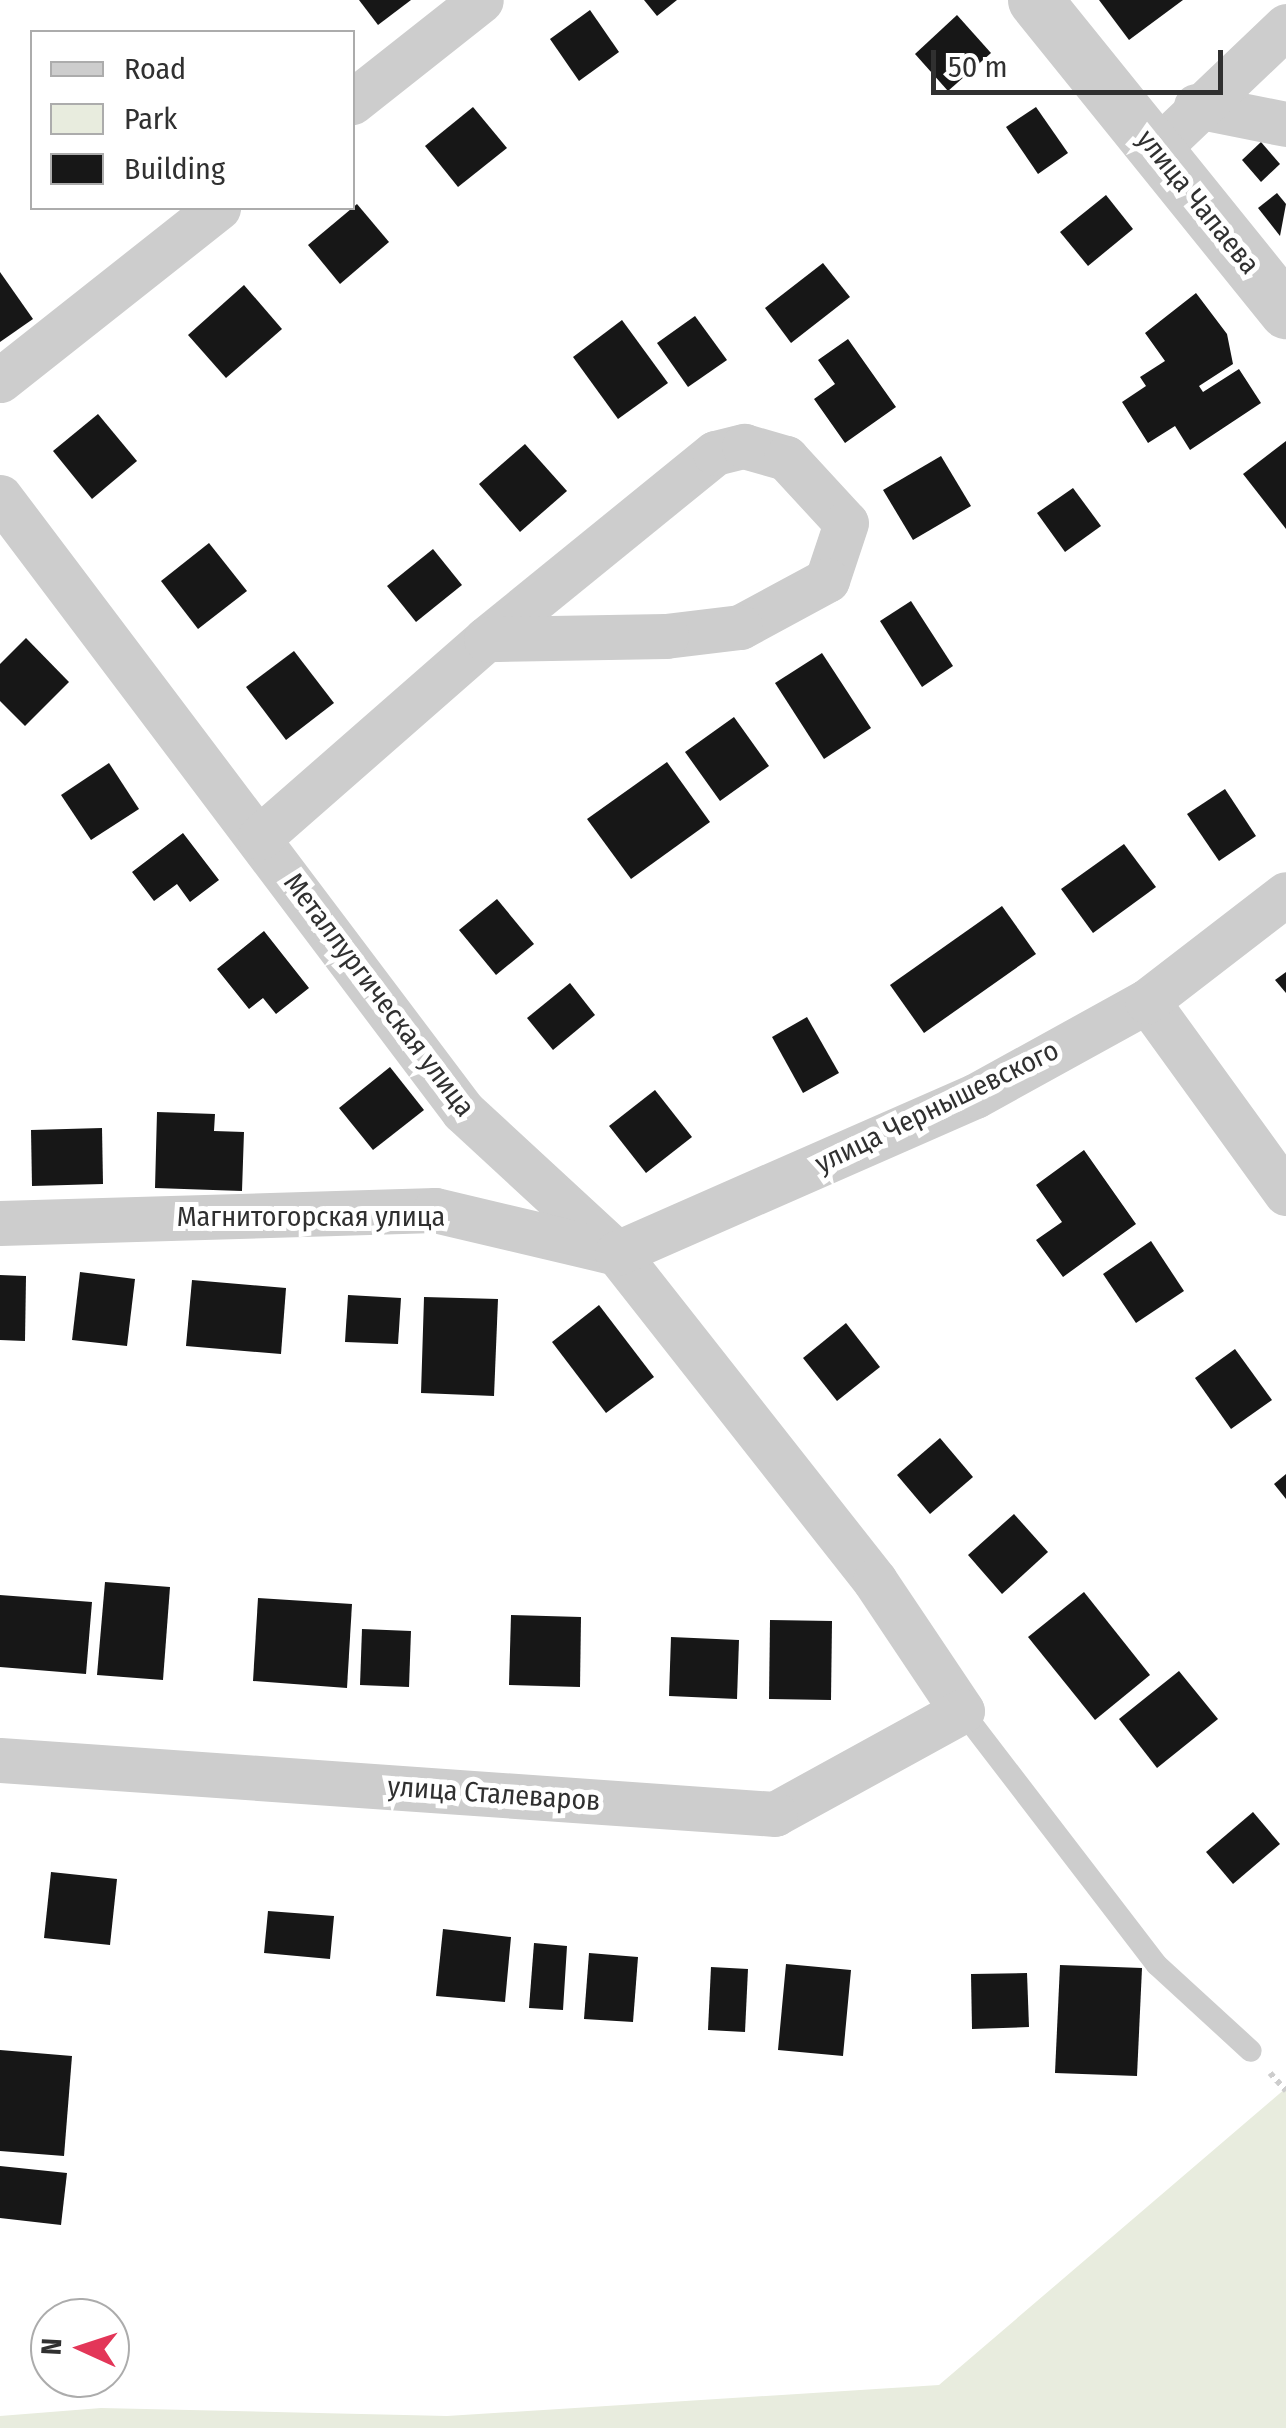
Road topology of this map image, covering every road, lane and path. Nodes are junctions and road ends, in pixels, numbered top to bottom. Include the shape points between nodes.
1 (481, 0) edge
2 (1035, 0) edge
3 (1286, 26) edge
4 (355, 100) edge
5 (1196, 106) junction
6 (1286, 124) edge
7 (1156, 150) junction
8 (215, 210) edge
9 (1286, 310) edge
10 (0, 380) edge
11 (0, 496) edge
12 (486, 639) junction
13 (260, 837) junction
14 (1286, 894) edge
15 (1148, 1001) junction
16 (1286, 1193) edge
17 (0, 1223) edge
18 (618, 1252) junction
19 (962, 1711) junction
20 (0, 1760) edge
21 (1250, 2051) dead end

1 - 4 street
2 - 7 street, улица Чапаева
3 - 5 street
5 - 6 street
5 - 7 street
7 - 9 street, улица Чапаева
8 - 10 street
11 - 13 street, Металлургическая улица
12 - 12 street via 715,453 744,446 786,458 846,523 827,580 740,627
12 - 13 street
13 - 18 street, Металлургическая улица via 463,1111
14 - 15 street, улица Чернышевского
15 - 16 street
15 - 18 street, улица Чернышевского via 974,1096
17 - 18 street, Магнитогорская улица via 436,1210
18 - 19 street, Металлургическая улица via 875,1580
19 - 20 street, улица Сталеваров via 775,1814
19 - 21 lane via 1158,1966

